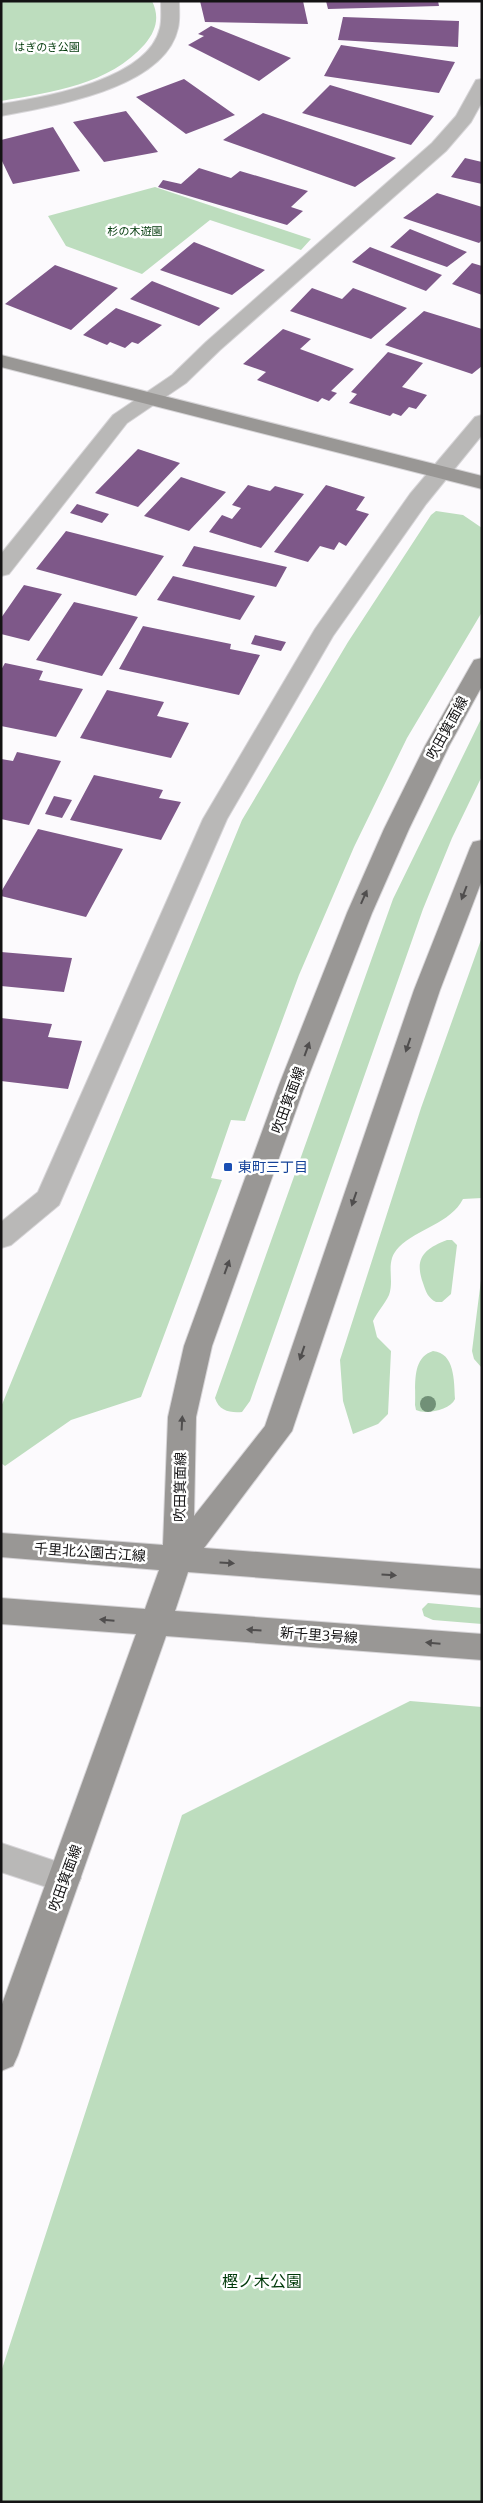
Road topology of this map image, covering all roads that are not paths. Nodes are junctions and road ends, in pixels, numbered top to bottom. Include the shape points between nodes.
1 (170, 1) edge
2 (482, 84) edge
3 (1, 110) edge
4 (1, 361) edge
5 (150, 399) junction
6 (482, 422) edge
7 (439, 473) junction
8 (482, 484) edge
9 (1, 569) edge
10 (482, 665) edge
11 (482, 848) edge
12 (1, 1238) edge
13 (1, 1546) edge
14 (178, 1559) junction
15 (482, 1582) edge
16 (1, 1611) edge
17 (156, 1624) junction
18 (482, 1647) edge
19 (1, 1857) edge
20 (65, 1878) junction
21 (1, 2055) edge

1 - 3 street via 172,21 166,41 138,68 84,92
2 - 5 street via 464,118 439,147 179,379
4 - 5 main road
5 - 7 main road
5 - 9 street via 120,419
6 - 7 street
7 - 8 main road
7 - 12 street via 412,506 323,634 215,820 49,1198
14 -> 10 main road, 吹田箕面線 via 182,1417 198,1346 358,911 415,787
11 -> 14 main road, 吹田箕面線 via 427,990 349,1213 278,1431
13 - 14 main road, 千里北公園古江線
14 -> 15 main road
14 - 17 main road, 吹田箕面線
17 -> 16 main road
18 -> 17 main road, 新千里3号線
17 - 20 main road, 吹田箕面線
19 - 20 street
20 - 21 main road, 吹田箕面線

